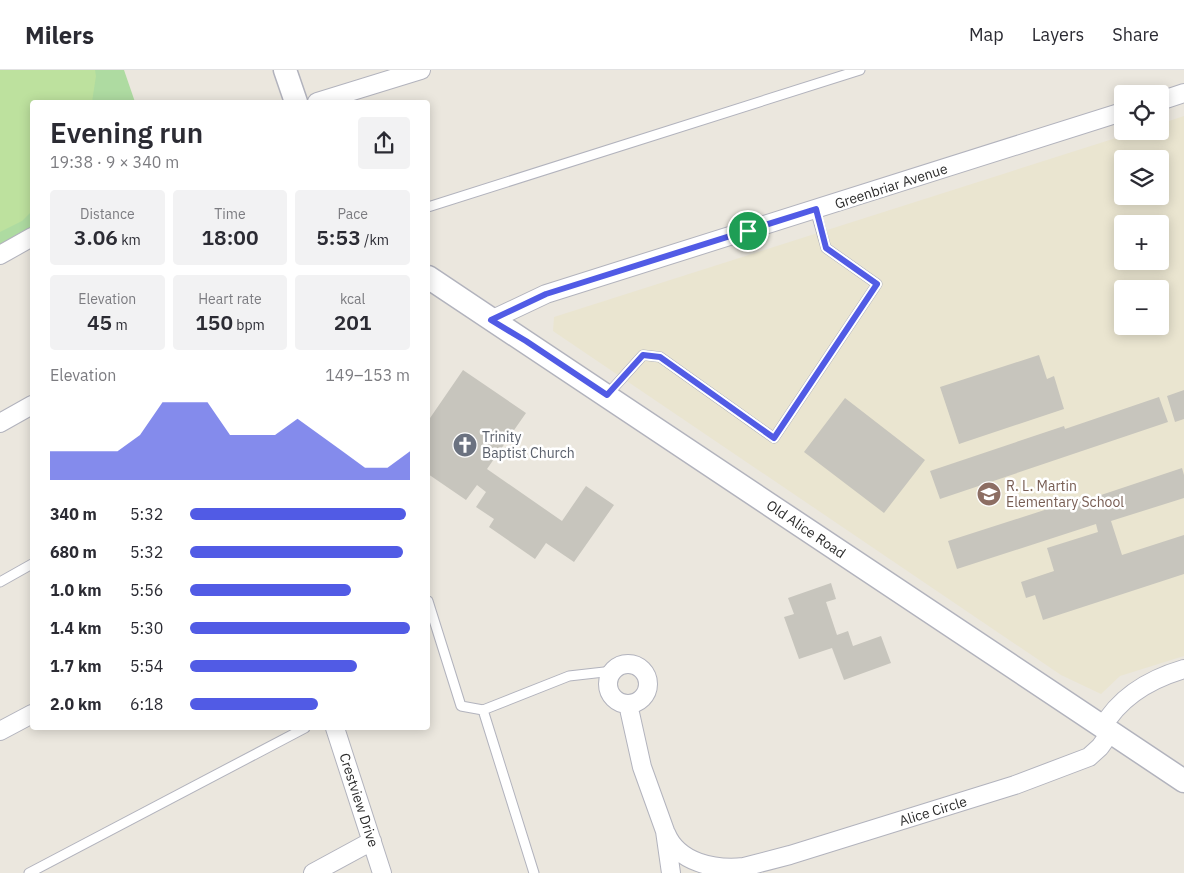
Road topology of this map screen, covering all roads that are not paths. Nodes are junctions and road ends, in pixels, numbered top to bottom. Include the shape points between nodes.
1 (285, 70) edge
2 (421, 70) edge
3 (860, 70) edge
4 (1184, 93) edge
5 (1169, 98) edge
6 (295, 100) edge
7 (324, 100) edge
8 (1114, 115) edge
9 (430, 206) edge
10 (816, 209) junction
11 (30, 238) edge
12 (0, 255) edge
13 (430, 277) edge
14 (491, 320) junction
15 (607, 395) junction
16 (30, 406) edge
17 (0, 423) edge
18 (30, 565) edge
19 (0, 582) edge
20 (430, 607) edge
21 (1184, 669) edge
22 (613, 671) junction
23 (628, 704) junction
24 (483, 710) junction
25 (30, 715) edge
26 (301, 730) edge
27 (336, 730) edge
28 (1106, 730) junction
29 (0, 731) edge
30 (1184, 781) edge
31 (665, 831) junction
32 (372, 841) junction
33 (743, 870) edge
34 (30, 873) edge
35 (312, 873) edge
36 (382, 873) edge
37 (534, 873) edge
38 (670, 873) edge

1 - 6 street
2 - 7 street
3 - 9 lane
4 - 5 street
8 - 10 street, Greenbriar Avenue
10 - 14 street, Greenbriar Avenue via 546,294
10 - 15 lane via 826,248 877,284 774,438 660,357 643,355
11 - 12 street
13 - 14 street, Old Alice Road
14 - 15 street, Old Alice Road
15 - 28 street, Old Alice Road
16 - 17 street
18 - 19 lane
20 - 24 lane via 461,706
21 - 28 street, Alice Circle via 1138,689 1110,714
22 - 23 street via 608,681 610,693 617,701
22 - 23 street via 622,665 634,665 644,671 648,681 647,692 639,701
22 - 24 lane via 569,676
23 - 31 street, Alice Circle via 642,767
24 - 37 lane
25 - 29 street
26 - 34 lane
27 - 32 street, Crestview Drive
28 - 30 street, Old Alice Road
28 - 33 street, Alice Circle via 1100,747 1089,757 1015,785
31 - 33 street, Alice Circle via 681,852 697,863
31 - 38 street, Alice Circle
32 - 35 street
32 - 36 street, Crestview Drive

